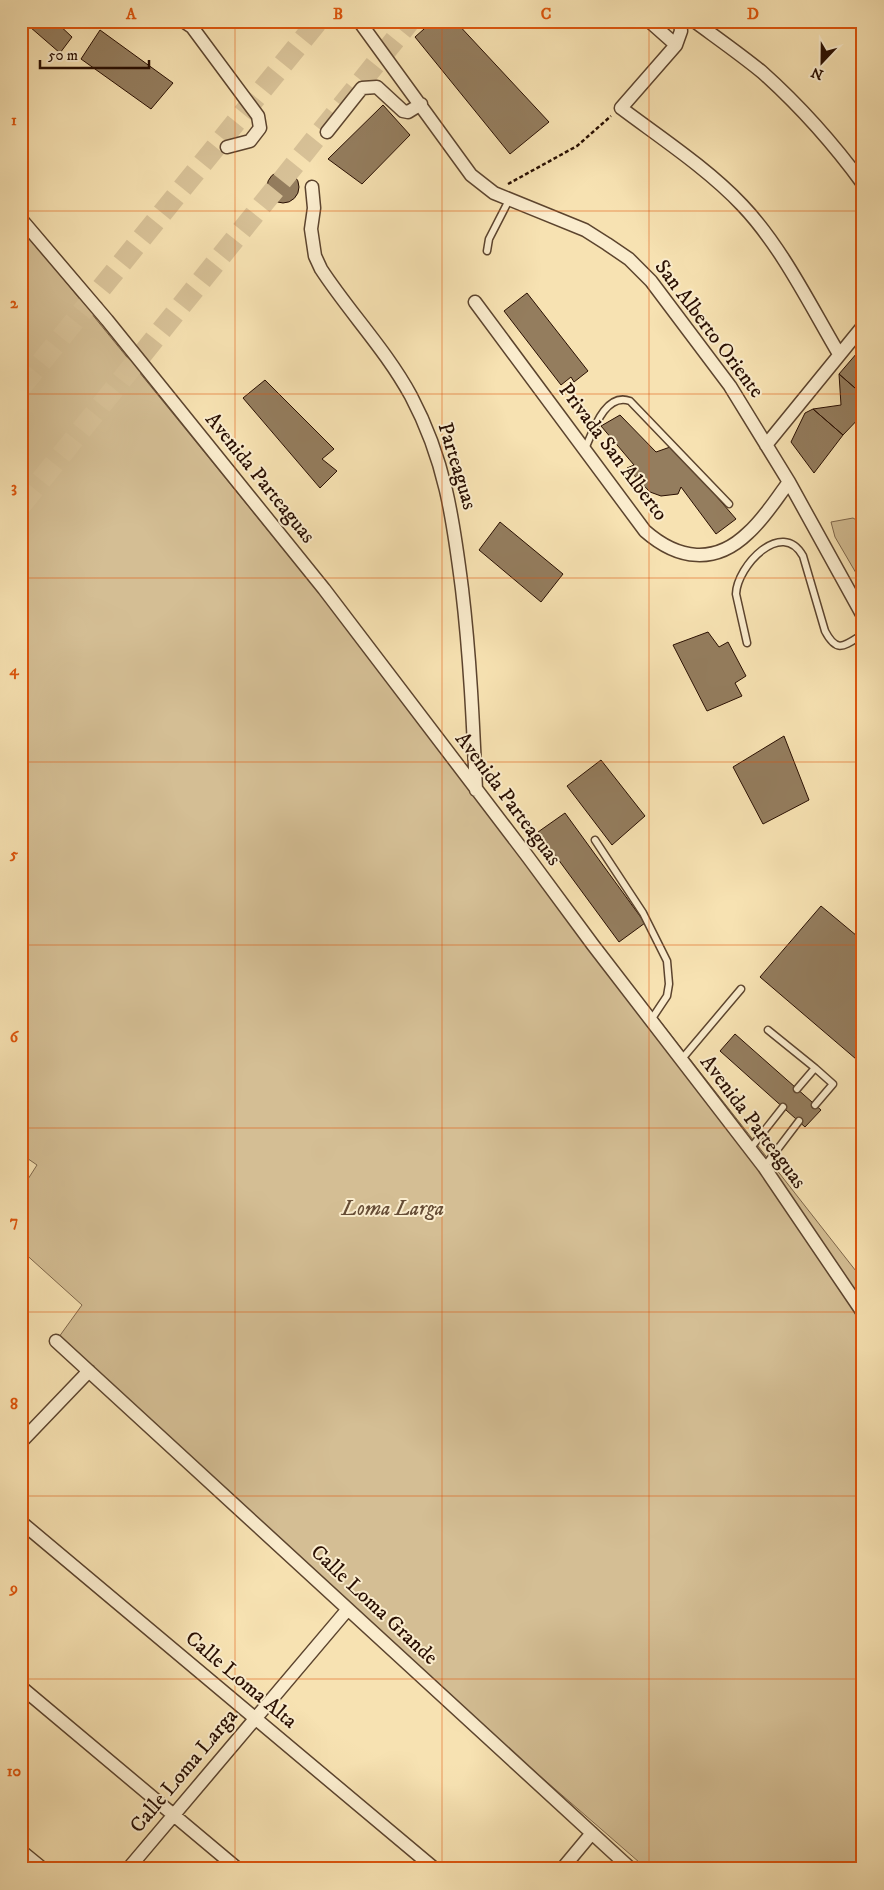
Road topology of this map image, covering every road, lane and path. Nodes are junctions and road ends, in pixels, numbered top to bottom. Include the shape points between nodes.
1 (184, 21) edge
2 (359, 21) edge
3 (649, 21) edge
4 (680, 21) edge
5 (694, 21) edge
6 (676, 46) junction
7 (421, 104) junction
8 (621, 108) junction
9 (327, 132) dead end
10 (227, 147) dead end
11 (863, 184) edge
12 (312, 187) dead end
13 (494, 193) junction
14 (509, 200) junction
15 (21, 219) edge
16 (487, 251) dead end
17 (475, 302) dead end
18 (863, 326) edge
19 (839, 354) junction
20 (766, 445) junction
21 (584, 450) junction
22 (789, 482) junction
23 (729, 504) dead end
24 (863, 616) edge
25 (863, 634) edge
26 (747, 643) dead end
27 (476, 790) junction
28 (594, 840) dead end
29 (741, 989) dead end
30 (651, 1020) junction
31 (768, 1030) dead end
32 (681, 1060) junction
33 (815, 1068) junction
34 (797, 1089) dead end
35 (815, 1105) dead end
36 (783, 1107) dead end
37 (800, 1122) dead end
38 (750, 1149) junction
39 (764, 1167) junction
40 (863, 1313) edge
41 (56, 1341) dead end
42 (89, 1371) junction
43 (21, 1442) edge
44 (21, 1522) edge
45 (348, 1609) junction
46 (21, 1688) edge
47 (255, 1718) junction
48 (173, 1815) junction
49 (592, 1833) junction
50 (21, 1851) edge
51 (43, 1869) edge
52 (128, 1869) edge
53 (238, 1869) edge
54 (435, 1869) edge
55 (562, 1869) edge
56 (631, 1869) edge

1 - 10 street via 192,27 258,116 260,128 250,140
2 - 7 street, San Alberto Oriente
3 - 6 street
4 - 6 street via 681,31
5 - 11 street via 755,67 805,113 837,148
6 - 8 street
7 - 9 street via 408,112 403,111 377,87 362,88
7 - 13 street, San Alberto Oriente via 471,175
8 - 13 path via 577,146
8 - 19 street via 743,205 772,242
12 - 27 street, Parteaguas via 311,229 321,269 410,394 431,437 444,478 454,523 464,605
13 - 14 street, San Alberto Oriente
14 - 16 lane via 489,239
14 - 20 street, San Alberto Oriente via 584,230 629,259 651,281 730,386
15 - 27 street, Avenida Parteaguas via 108,320 324,589
17 - 21 street, Privada San Alberto
18 - 19 street
19 - 20 street
20 - 22 street, San Alberto Oriente
21 - 22 street, Privada San Alberto via 646,532 670,549 686,554 708,554 736,543
21 - 23 lane via 601,414 623,398 630,401
22 - 24 street, San Alberto Oriente
25 - 26 lane via 842,646 831,642 800,550 787,542 778,542 768,546 746,566 736,587
27 - 30 street, Avenida Parteaguas
28 - 30 lane via 643,913 668,961 667,996
29 - 32 lane
30 - 32 street, Avenida Parteaguas
31 - 33 lane
32 - 38 street, Avenida Parteaguas
33 - 34 lane
33 - 35 lane via 833,1084
36 - 38 lane
37 - 39 lane
38 - 39 street, Avenida Parteaguas
39 - 40 street, Avenida Parteaguas
41 - 42 street, Calle Loma Grande
42 - 43 street
42 - 45 street, Calle Loma Grande
44 - 47 street, Calle Loma Alta
45 - 47 street, Calle Loma Larga
45 - 49 street, Calle Loma Grande
46 - 48 street
47 - 48 street, Calle Loma Larga
47 - 54 street, Calle Loma Alta
48 - 52 street, Calle Loma Larga
48 - 53 street
49 - 55 street
49 - 56 street, Calle Loma Grande
50 - 51 street

